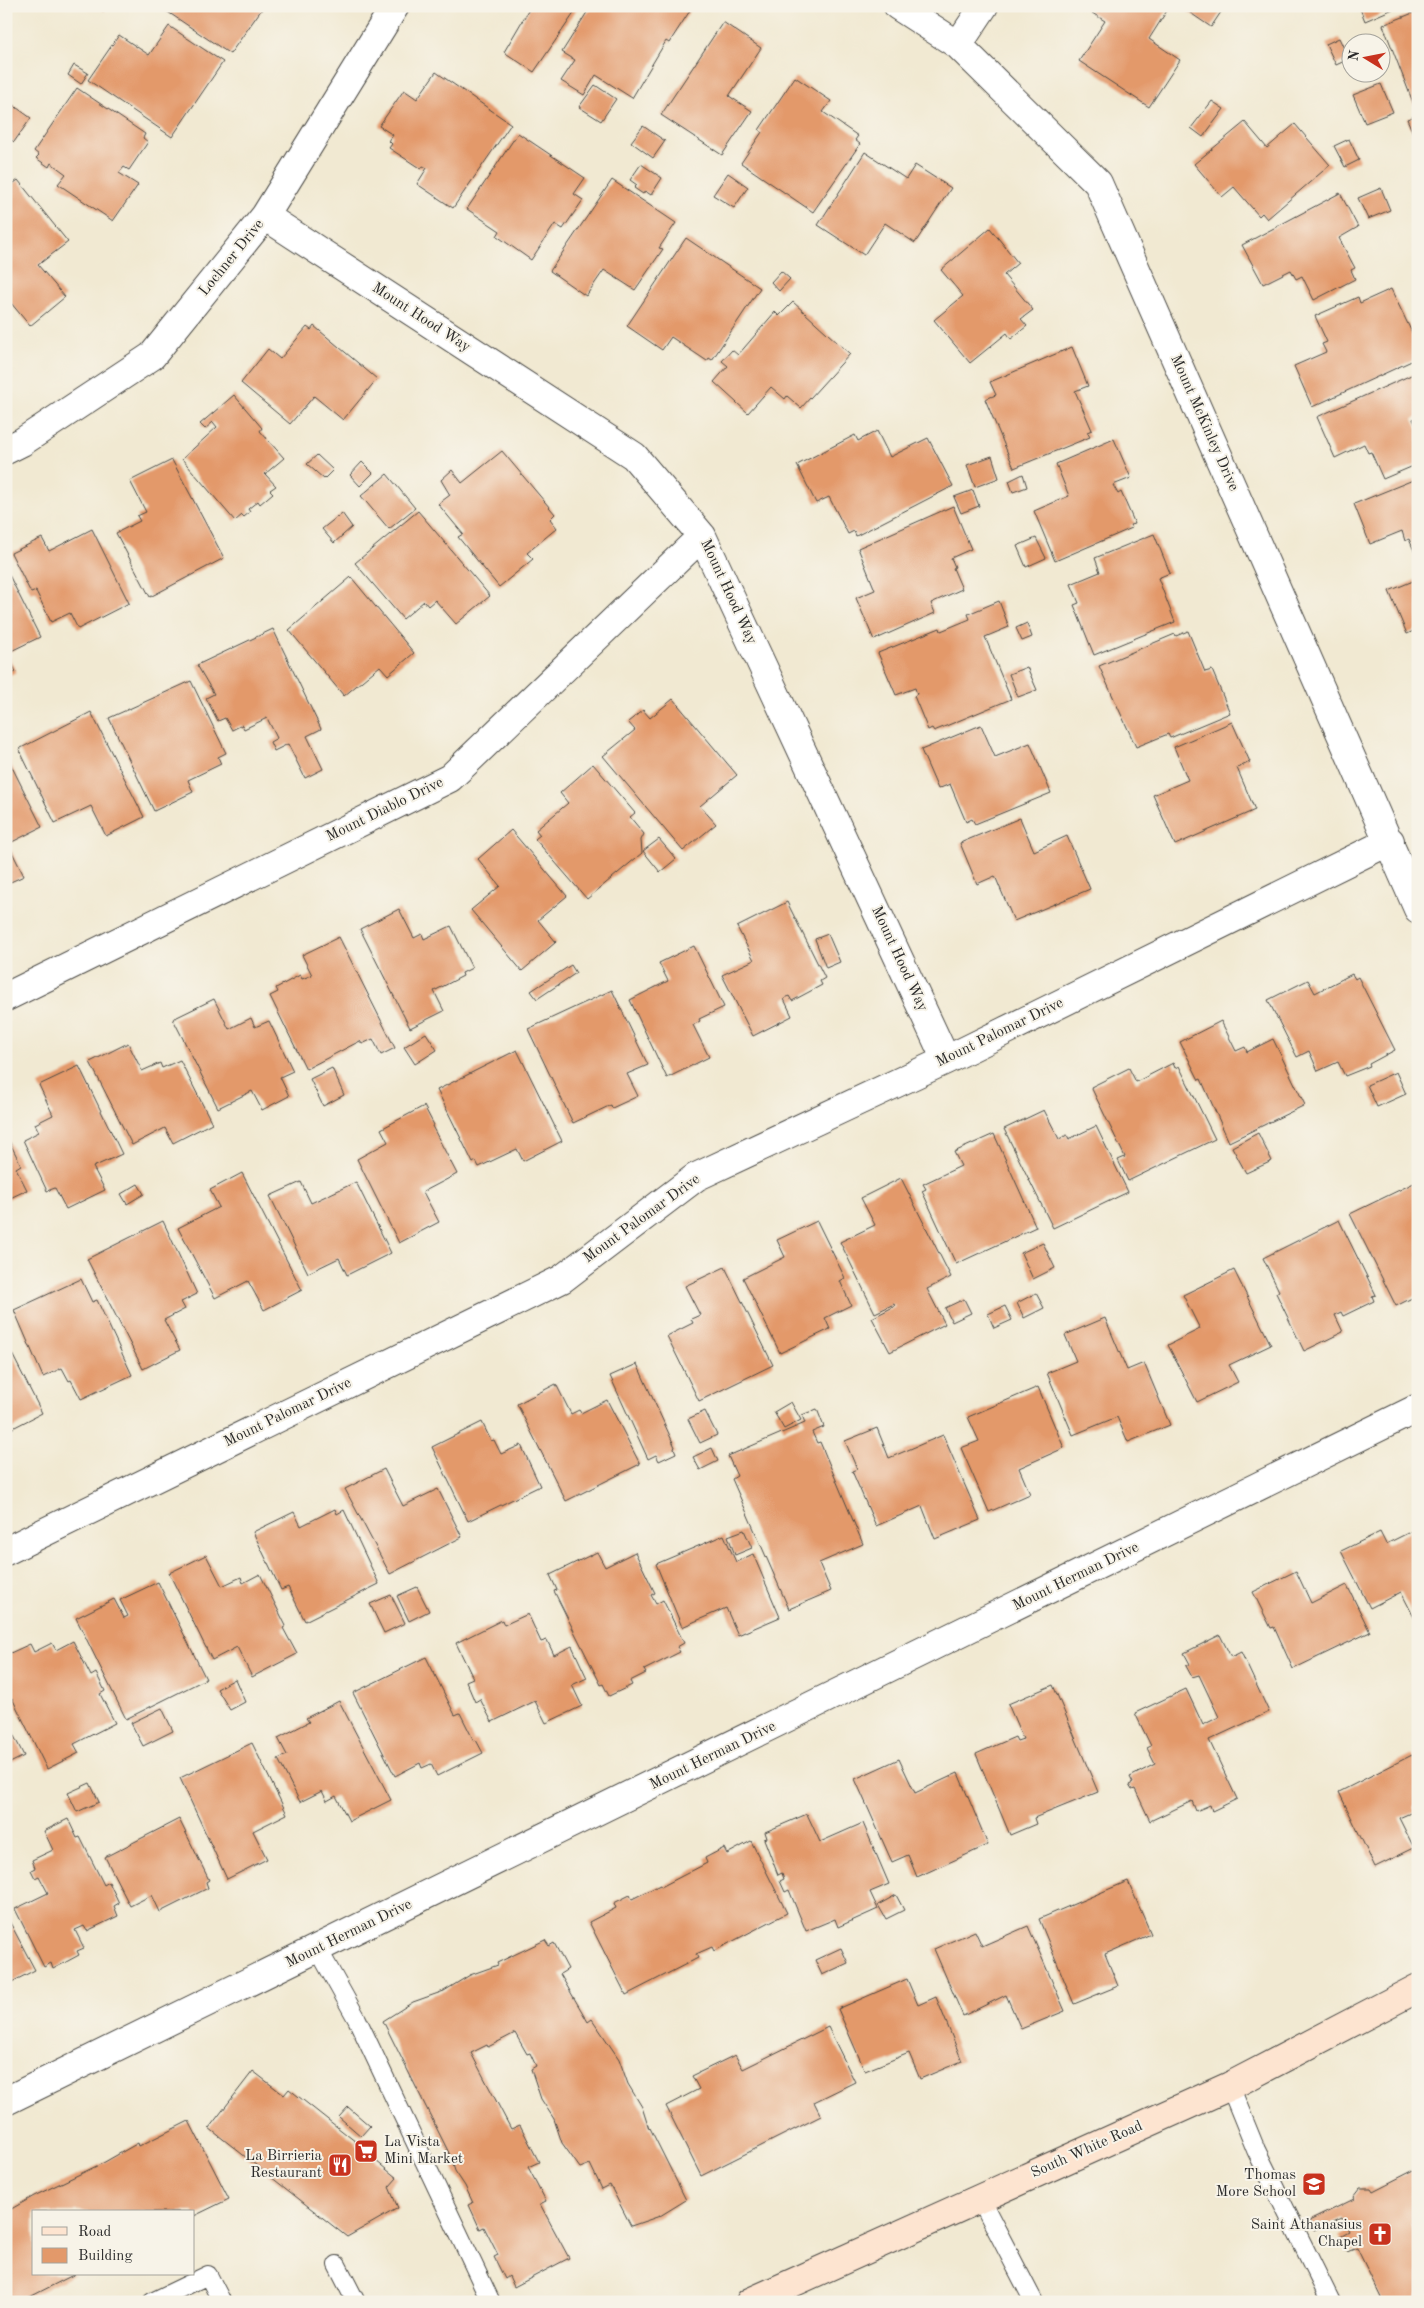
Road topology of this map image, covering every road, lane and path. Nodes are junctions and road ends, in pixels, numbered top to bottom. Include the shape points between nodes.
1 (395, 6) edge
2 (898, 6) edge
3 (984, 6) edge
4 (958, 45) junction
5 (265, 216) junction
6 (6, 450) edge
7 (702, 536) junction
8 (1390, 842) junction
9 (1418, 909) edge
10 (6, 997) edge
11 (946, 1060) junction
12 (1418, 1408) edge
13 (6, 1551) edge
14 (318, 1949) junction
15 (1418, 1988) edge
16 (1230, 2086) junction
17 (6, 2101) edge
18 (980, 2198) junction
19 (337, 2265) dead end
20 (152, 2302) edge
21 (222, 2302) edge
22 (356, 2302) edge
23 (491, 2302) edge
24 (750, 2302) edge
25 (1034, 2302) edge
26 (1331, 2302) edge

1 - 5 street, Lochner Drive
2 - 4 street, Mount McKinley Drive
3 - 4 street
4 - 8 street, Mount McKinley Drive via 1098,183
5 - 6 street, Lochner Drive via 152,356
5 - 7 street, Mount Hood Way via 634,456
7 - 10 street, Mount Diablo Drive via 450,778
7 - 11 street, Mount Hood Way
8 - 9 street, Mount McKinley Drive
8 - 11 street, Mount Palomar Drive
11 - 13 street, Mount Palomar Drive via 696,1177 562,1279
12 - 14 street, Mount Herman Drive
14 - 17 street, Mount Herman Drive
14 - 23 lane via 357,2019
15 - 16 main road, South White Road
16 - 18 main road, South White Road
16 - 26 lane via 1256,2150
18 - 24 main road, South White Road
18 - 25 lane
19 - 22 lane
20 - 21 lane via 208,2275

